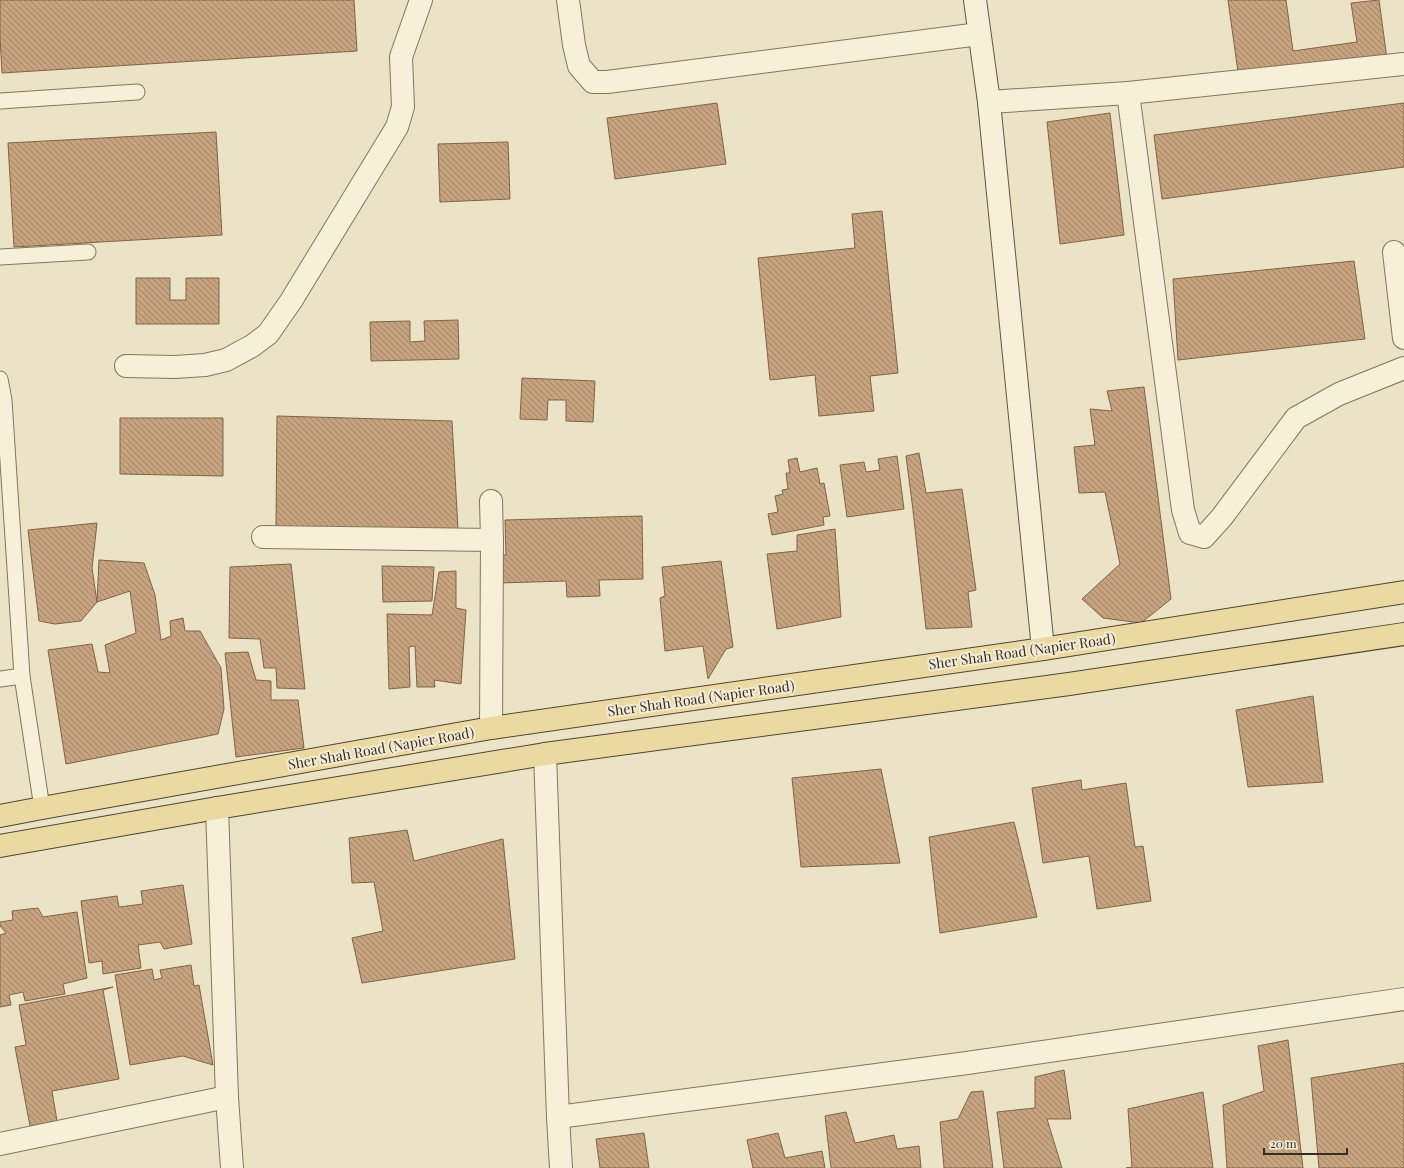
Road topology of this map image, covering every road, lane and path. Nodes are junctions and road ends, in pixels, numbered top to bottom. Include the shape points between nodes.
1 (420, 0) edge
2 (568, 0) edge
3 (975, 0) edge
4 (979, 34) junction
5 (1404, 64) edge
6 (137, 92) dead end
7 (1128, 93) junction
8 (0, 101) edge
9 (989, 102) junction
10 (88, 252) dead end
11 (1394, 252) dead end
12 (0, 257) edge
13 (1404, 338) edge
14 (126, 366) dead end
15 (1404, 368) edge
16 (0, 379) edge
17 (490, 501) dead end
18 (263, 537) dead end
19 (492, 540) junction
20 (1404, 592) edge
21 (1404, 634) edge
22 (1043, 649) junction
23 (22, 676) junction
24 (0, 679) edge
25 (490, 728) junction
26 (545, 754) junction
27 (42, 808) junction
28 (217, 808) junction
29 (0, 816) edge
30 (0, 846) edge
31 (1404, 999) edge
32 (227, 1097) junction
33 (558, 1117) junction
34 (0, 1144) edge
35 (232, 1168) edge
36 (562, 1168) edge

1 - 14 street via 401,57 403,107 397,127 291,301 268,334 226,360 205,365
2 - 4 street via 579,66 593,82
3 - 4 street
4 - 9 street
5 - 7 street
6 - 8 lane
7 - 9 street
7 - 15 street via 1183,510 1190,533 1204,537 1222,517 1296,418 1339,394
9 - 22 street
10 - 12 lane
11 - 13 street
16 - 23 lane via 4,400
17 - 19 street
18 - 19 street
19 - 25 street
20 - 22 main road, Sher Shah Road (Napier Road)
21 - 26 main road via 1061,685
22 - 25 main road, Sher Shah Road (Napier Road)
23 - 24 lane
23 - 27 lane
25 - 27 main road, Sher Shah Road (Napier Road)
26 - 28 main road
26 - 33 street
27 - 29 main road, Sher Shah Road (Napier Road)
28 - 30 main road
28 - 32 street
31 - 33 street via 967,1063
32 - 34 street
32 - 35 street
33 - 36 street

